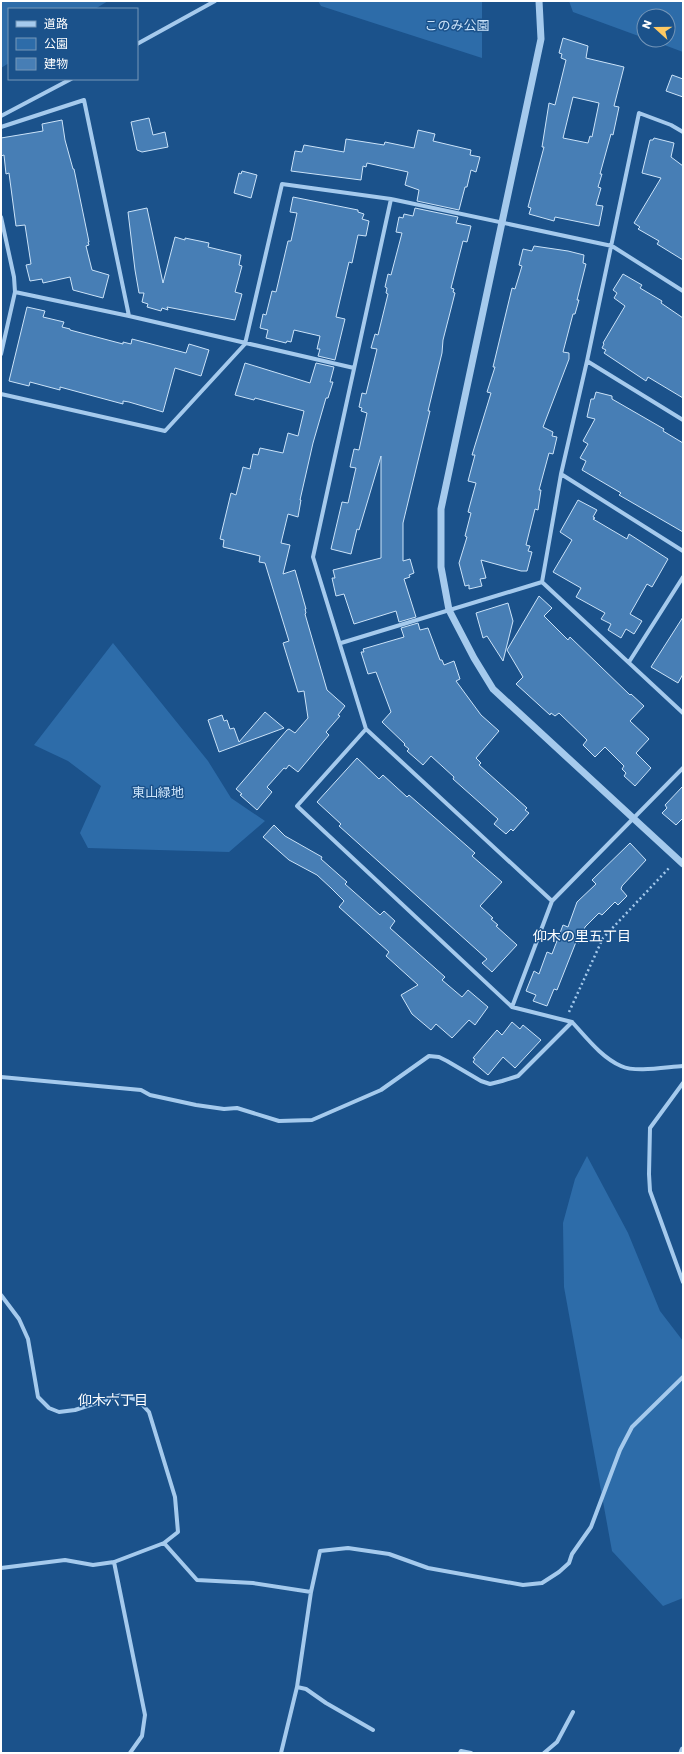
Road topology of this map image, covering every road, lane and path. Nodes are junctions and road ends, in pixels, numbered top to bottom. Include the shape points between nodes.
1 (215, 1) edge
2 (539, 1) edge
3 (138, 43) edge
4 (69, 80) edge
5 (1, 116) edge
6 (1, 127) edge
7 (683, 132) edge
8 (391, 199) junction
9 (1, 217) edge
10 (501, 222) junction
11 (612, 246) junction
12 (683, 291) edge
13 (15, 292) junction
14 (129, 316) junction
15 (245, 344) junction
16 (1, 354) edge
17 (587, 361) junction
18 (354, 368) junction
19 (1, 394) edge
20 (683, 420) edge
21 (561, 474) junction
22 (683, 551) edge
23 (683, 577) edge
24 (542, 582) junction
25 (449, 610) junction
26 (341, 643) junction
27 (629, 662) junction
28 (683, 713) edge
29 (366, 729) junction
30 (683, 768) edge
31 (633, 819) junction
32 (680, 862) edge
33 (552, 901) junction
34 (512, 1007) junction
35 (565, 1020) junction
36 (572, 1022) junction
37 (683, 1066) edge
38 (1, 1077) edge
39 (683, 1083) edge
40 (683, 1282) edge
41 (1, 1295) edge
42 (683, 1377) edge
43 (164, 1542) junction
44 (114, 1562) junction
45 (1, 1568) edge
46 (311, 1592) junction
47 (297, 1687) junction
48 (573, 1712) dead end
49 (373, 1730) dead end
50 (683, 1750) edge
51 (130, 1753) edge
52 (281, 1753) edge
53 (460, 1753) edge
54 (471, 1753) edge
55 (544, 1753) edge
56 (682, 1753) edge

1 - 3 street
2 - 10 street via 541,39
4 - 5 street
6 - 14 street via 84,100
7 - 11 street via 639,113
8 - 10 street
8 - 15 street via 282,184
8 - 18 street
9 - 13 street
10 - 11 street
10 - 25 street via 441,509 441,566
11 - 12 street
11 - 17 street
13 - 14 street
13 - 16 street
14 - 15 street
15 - 18 street
15 - 19 street via 165,431
17 - 20 street
17 - 21 street
18 - 26 street via 313,557
21 - 22 street
21 - 24 street
23 - 27 street
24 - 25 street
24 - 27 street
25 - 26 street
25 - 31 street via 493,690
26 - 29 street
27 - 28 street
29 - 33 street
29 - 34 street via 297,806
30 - 31 street
31 - 32 street
31 - 33 street
32 - 35 path via 603,938
33 - 34 street
34 - 35 street
35 - 36 street
36 - 37 street via 599,1051 621,1067 638,1070
36 - 38 street via 518,1076 490,1084 443,1059 430,1056 381,1090 312,1120 279,1120 237,1108 224,1109 158,1097 141,1090
39 - 40 street via 650,1128 649,1174 650,1191
41 - 43 street via 19,1319 28,1338 38,1397 48,1408 59,1412 75,1410 121,1395 138,1400 149,1412 175,1497 178,1532
42 - 46 street via 632,1427 620,1450 591,1527 572,1554 569,1563 542,1583 523,1585 428,1568 389,1554 348,1548 320,1551
43 - 44 street
43 - 46 street via 197,1580 253,1583
44 - 45 street via 93,1566 65,1560
44 - 51 street via 146,1715 142,1736
46 - 47 street
47 - 49 street via 306,1689
47 - 52 street
48 - 55 street via 557,1742
50 - 56 street
53 - 54 street

